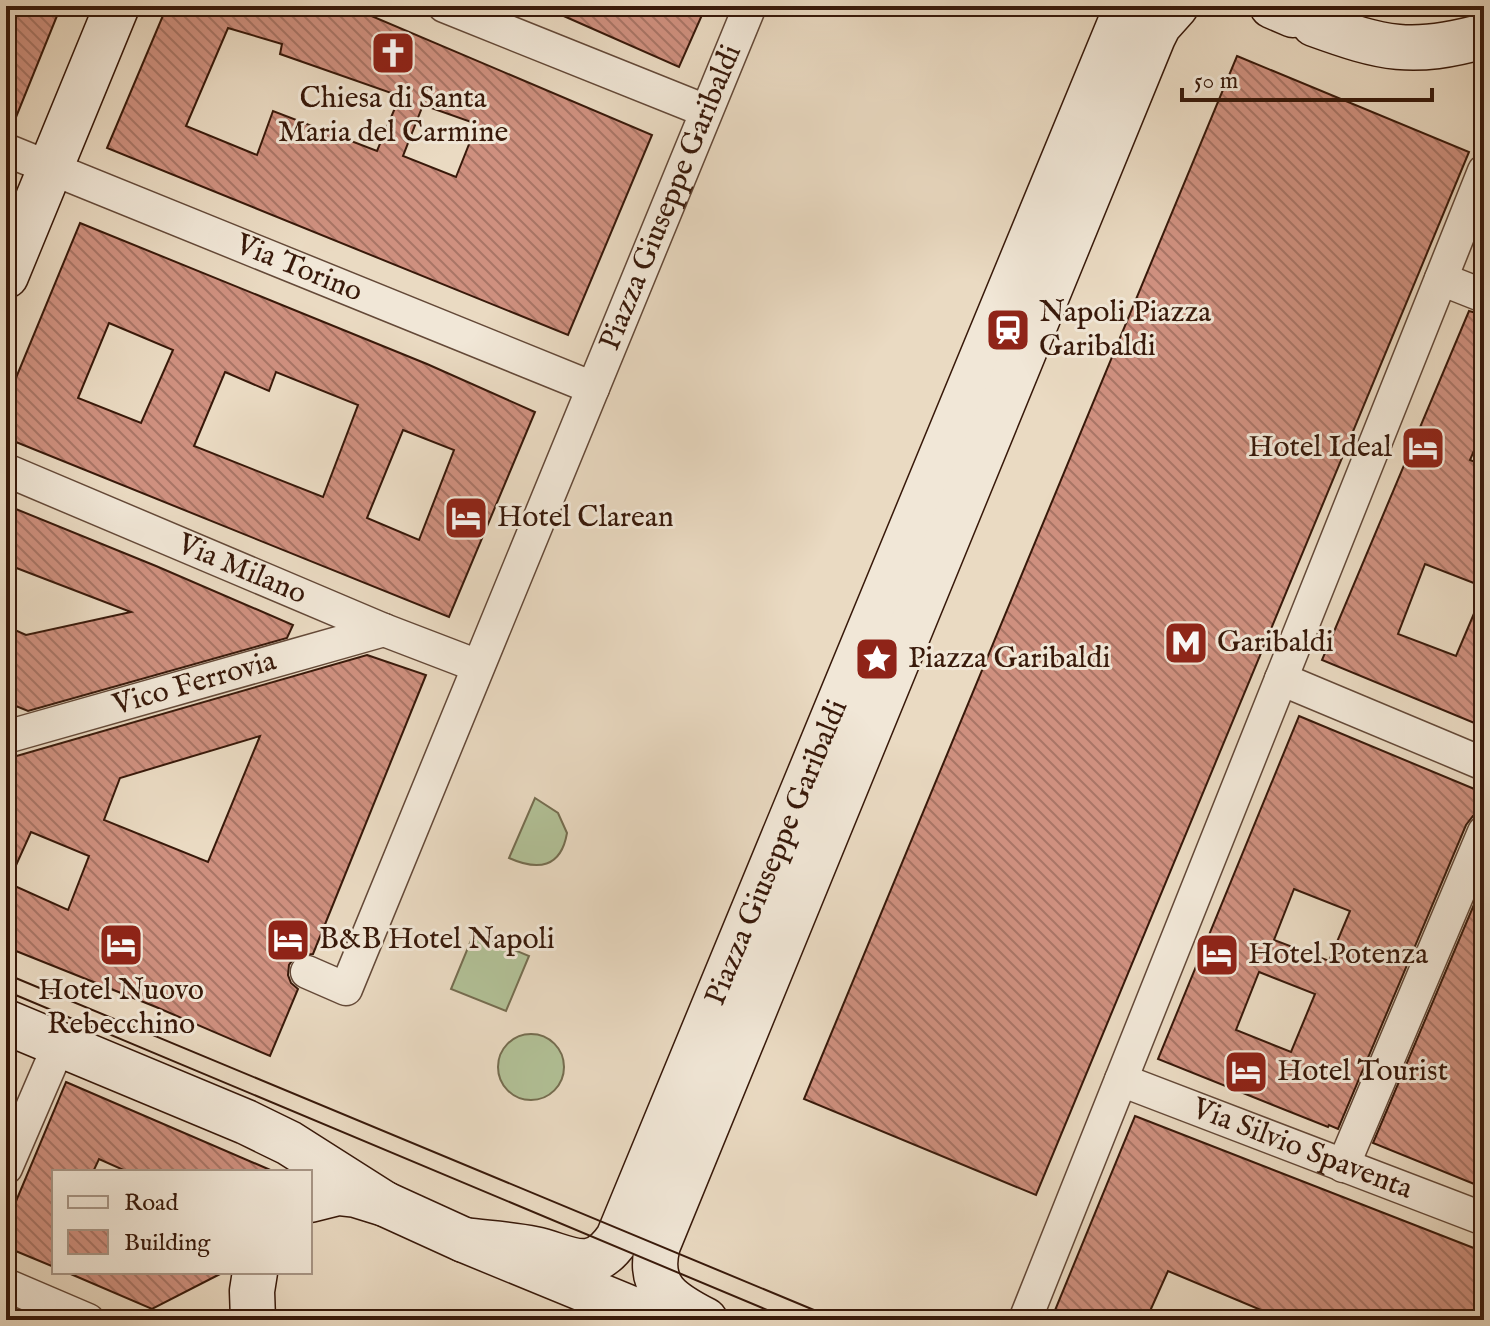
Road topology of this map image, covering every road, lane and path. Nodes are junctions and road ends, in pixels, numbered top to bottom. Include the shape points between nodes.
1 (117, 6) edge
2 (444, 6) edge
3 (750, 6) edge
4 (1127, 6) edge
5 (1176, 6) edge
6 (1293, 15) edge
7 (1484, 36) edge
8 (706, 111) junction
9 (6, 150) edge
10 (51, 169) junction
11 (1484, 171) edge
12 (6, 276) edge
13 (1441, 279) junction
14 (1484, 296) edge
15 (593, 388) junction
16 (6, 470) edge
17 (384, 630) junction
18 (478, 666) junction
19 (1281, 679) junction
20 (6, 737) edge
21 (1484, 764) edge
22 (1484, 832) edge
23 (307, 972) dead end
24 (6, 1022) edge
25 (59, 1045) junction
26 (1121, 1080) junction
27 (1343, 1166) junction
28 (6, 1168) edge
29 (312, 1200) edge
30 (385, 1204) junction
31 (1484, 1219) edge
32 (464, 1240) junction
33 (255, 1274) edge
34 (6, 1285) edge
35 (88, 1320) edge
36 (253, 1320) edge
37 (659, 1320) edge
38 (705, 1320) edge
39 (1025, 1320) edge

1 - 10 main road
2 - 8 street
3 - 8 street, Piazza Giuseppe Garibaldi
4 - 32 main road, Piazza Giuseppe Garibaldi via 618,1238 599,1256 582,1262 536,1249
5 - 38 main road, Piazza Giuseppe Garibaldi via 1153,37 658,1245 654,1263 660,1286 676,1304
6 - 7 main road via 1395,48 1446,47
8 - 15 street, Piazza Giuseppe Garibaldi
9 - 10 street, Via Torino
10 - 12 main road
10 - 15 street, Via Torino
11 - 13 street
13 - 14 street
13 - 19 street
15 - 18 street, Piazza Giuseppe Garibaldi
16 - 17 street, Via Milano
17 - 18 street, Via Milano
17 - 20 street, Vico Ferrovia
18 - 23 street, Piazza Giuseppe Garibaldi via 346,989
19 - 21 street
19 - 26 street
22 - 27 street
24 - 25 main road
25 - 28 street
25 - 30 main road via 246,1122
26 - 27 street, Via Silvio Spaventa
26 - 39 street
27 - 31 street, Via Silvio Spaventa
29 - 30 main road, Piazza Giuseppe Garibaldi via 338,1193
30 - 32 main road, Piazza Giuseppe Garibaldi
32 - 37 main road, Piazza Giuseppe Garibaldi
33 - 36 main road
34 - 35 street

